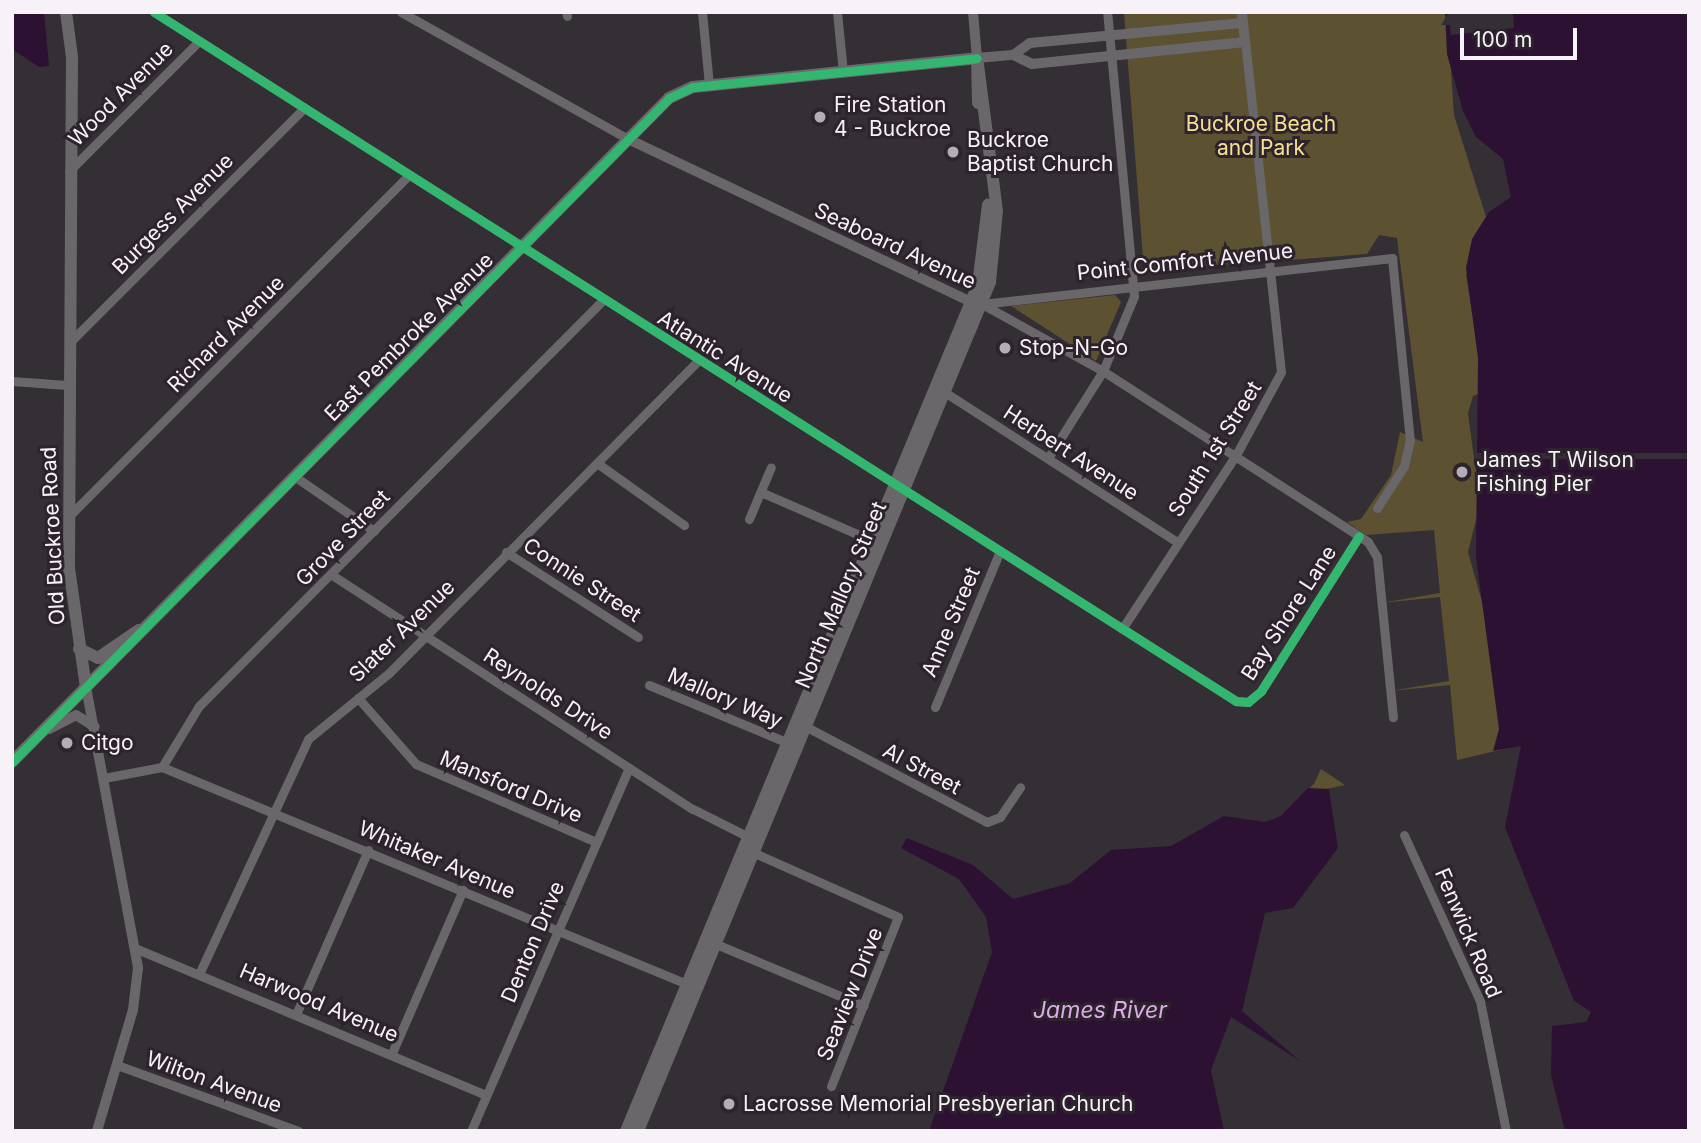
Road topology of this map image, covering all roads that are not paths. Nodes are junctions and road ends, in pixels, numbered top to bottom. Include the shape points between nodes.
1 (66, 12) edge
2 (154, 12) edge
3 (401, 12) edge
4 (702, 12) edge
5 (837, 12) edge
6 (973, 12) edge
7 (1108, 12) edge
8 (1242, 18) edge
9 (1110, 35) junction
10 (199, 41) junction
11 (1245, 42) junction
12 (1013, 55) junction
13 (1112, 55) junction
14 (977, 58) junction
15 (843, 72) junction
16 (709, 85) junction
17 (304, 108) junction
18 (628, 139) junction
19 (69, 171) junction
20 (410, 174) junction
21 (522, 247) junction
22 (1268, 271) junction
23 (1134, 284) junction
24 (602, 301) junction
25 (976, 304) junction
26 (67, 345) junction
27 (698, 361) junction
28 (1103, 371) junction
29 (12, 381) edge
30 (66, 385) junction
31 (946, 393) junction
32 (1236, 455) junction
33 (1048, 458) junction
34 (597, 463) junction
35 (771, 467) dead end
36 (294, 476) junction
37 (900, 487) junction
38 (761, 492) junction
39 (1377, 508) dead end
40 (68, 517) junction
41 (749, 519) dead end
42 (684, 525) dead end
43 (374, 531) junction
44 (1359, 536) junction
45 (872, 540) junction
46 (1177, 542) junction
47 (1000, 551) junction
48 (506, 552) junction
49 (332, 575) junction
50 (141, 629) junction
51 (1122, 629) junction
52 (425, 635) junction
53 (638, 637) dead end
54 (79, 649) junction
55 (649, 685) dead end
56 (86, 687) junction
57 (358, 698) junction
58 (1244, 703) joint
59 (935, 706) dead end
60 (1394, 717) dead end
61 (802, 725) junction
62 (94, 727) junction
63 (41, 733) junction
64 (788, 743) junction
65 (12, 762) edge
66 (162, 767) junction
67 (628, 768) junction
68 (104, 778) junction
69 (1020, 787) dead end
70 (270, 809) junction
71 (1404, 835) dead end
72 (596, 842) junction
73 (749, 846) junction
74 (368, 850) junction
75 (463, 890) junction
76 (558, 930) junction
77 (716, 944) junction
78 (137, 949) junction
79 (200, 972) junction
80 (692, 986) junction
81 (864, 1006) junction
82 (297, 1012) junction
83 (392, 1053) junction
84 (117, 1065) junction
85 (831, 1086) dead end
86 (486, 1096) junction
87 (97, 1131) edge
88 (298, 1131) edge
89 (471, 1131) edge
90 (626, 1131) edge
91 (638, 1131) edge
92 (1506, 1131) edge

1 - 19 main road, Old Buckroe Road
2 - 10 street, Atlantic Avenue
3 - 18 street, Seaboard Avenue
4 - 16 street
5 - 15 street
6 - 14 street, North Mallory Street
7 - 9 street
8 - 9 street, East Pembroke Avenue
8 - 11 street
9 - 12 street, East Pembroke Avenue via 1030,43
9 - 13 street
10 - 17 street, Atlantic Avenue
10 - 19 street, Wood Avenue
11 - 13 street, East Pembroke Avenue
11 - 22 street, South 1st Street
12 - 13 street, East Pembroke Avenue via 1032,64
12 - 14 street, East Pembroke Avenue
13 - 23 street
14 - 15 main road, East Pembroke Avenue
14 - 25 main road, North Mallory Street via 989,217
15 - 16 main road, East Pembroke Avenue
16 - 18 main road, East Pembroke Avenue via 675,93
17 - 20 street, Atlantic Avenue
17 - 26 street, Burgess Avenue
18 - 21 main road, East Pembroke Avenue
18 - 25 street, Seaboard Avenue
19 - 26 main road, Old Buckroe Road
20 - 21 street, Atlantic Avenue
20 - 40 street, Richard Avenue
21 - 24 street, Atlantic Avenue
21 - 36 main road, East Pembroke Avenue
22 - 23 street, Point Comfort Avenue
22 - 32 street, South 1st Street via 1282,372
22 - 39 street, Point Comfort Avenue via 1392,258 1410,440 1404,466
23 - 25 street, Point Comfort Avenue
23 - 28 street
24 - 27 street, Atlantic Avenue
24 - 43 street, Grove Street
25 - 28 street, Seaboard Avenue
25 - 31 main road, North Mallory Street
25 - 37 main road, North Mallory Street
26 - 30 main road, Old Buckroe Road
27 - 34 street, Slater Avenue
27 - 37 street, Atlantic Avenue
28 - 32 street, Seaboard Avenue
28 - 33 street
29 - 30 street
30 - 40 main road, Old Buckroe Road
31 - 33 street, Herbert Avenue
31 - 37 main road, North Mallory Street
32 - 44 street, Seaboard Avenue
32 - 46 street, South 1st Street
33 - 46 street, Herbert Avenue
34 - 42 street
34 - 48 street, Slater Avenue
35 - 38 street
36 - 43 street
36 - 50 main road, East Pembroke Avenue
37 - 45 main road, North Mallory Street
37 - 47 street, Atlantic Avenue
37 - 61 main road, North Mallory Street
38 - 41 street
38 - 45 street
40 - 54 main road, Old Buckroe Road
43 - 49 street, Grove Street
44 - 58 street, Bay Shore Lane via 1261,691
44 - 60 street via 1377,557
45 - 61 main road, North Mallory Street
46 - 51 street, South 1st Street
47 - 51 street, Atlantic Avenue
47 - 59 street, Anne Street
48 - 52 street, Slater Avenue
48 - 53 street, Connie Street
49 - 52 street, Reynolds Drive
49 - 66 street, Grove Street via 199,706
50 - 54 main road via 127,633 98,657
50 - 56 main road, East Pembroke Avenue
51 - 58 street, Atlantic Avenue
52 - 57 street, Slater Avenue
52 - 67 street, Reynolds Drive
54 - 56 main road, Old Buckroe Road
55 - 64 street, Mallory Way
56 - 62 street, Old Buckroe Road
56 - 63 main road, East Pembroke Avenue
57 - 70 street, Slater Avenue via 308,739
57 - 72 street, Mansford Drive via 416,764
61 - 64 main road, North Mallory Street
61 - 69 street, Al Street via 987,822 1000,817
61 - 73 main road, North Mallory Street
62 - 63 street via 76,715
62 - 68 street, Old Buckroe Road
63 - 65 main road, East Pembroke Avenue
64 - 73 main road, North Mallory Street
66 - 68 street
66 - 70 street, Whitaker Avenue
67 - 72 street, Denton Drive
67 - 73 street, Reynolds Drive
68 - 78 street, Old Buckroe Road
70 - 74 street, Whitaker Avenue
70 - 79 street, Slater Avenue
71 - 92 street, Fenwick Road via 1480,1000
72 - 76 street, Denton Drive
73 - 77 main road, North Mallory Street
73 - 80 main road, North Mallory Street
73 - 81 street, Seaview Drive via 895,913 897,929
74 - 75 street, Whitaker Avenue
74 - 82 street
75 - 76 street, Whitaker Avenue
75 - 83 street
76 - 80 street, Whitaker Avenue
76 - 86 street, Denton Drive
77 - 80 main road, North Mallory Street
77 - 81 street
78 - 79 street, Harwood Avenue
78 - 84 street, Old Buckroe Road via 136,997
79 - 82 street, Harwood Avenue
80 - 90 main road, North Mallory Street
80 - 91 main road, North Mallory Street
81 - 85 street, Seaview Drive
82 - 83 street, Harwood Avenue
83 - 86 street, Harwood Avenue
84 - 87 street, Old Buckroe Road
84 - 88 street, Wilton Avenue
86 - 89 street, Denton Drive

